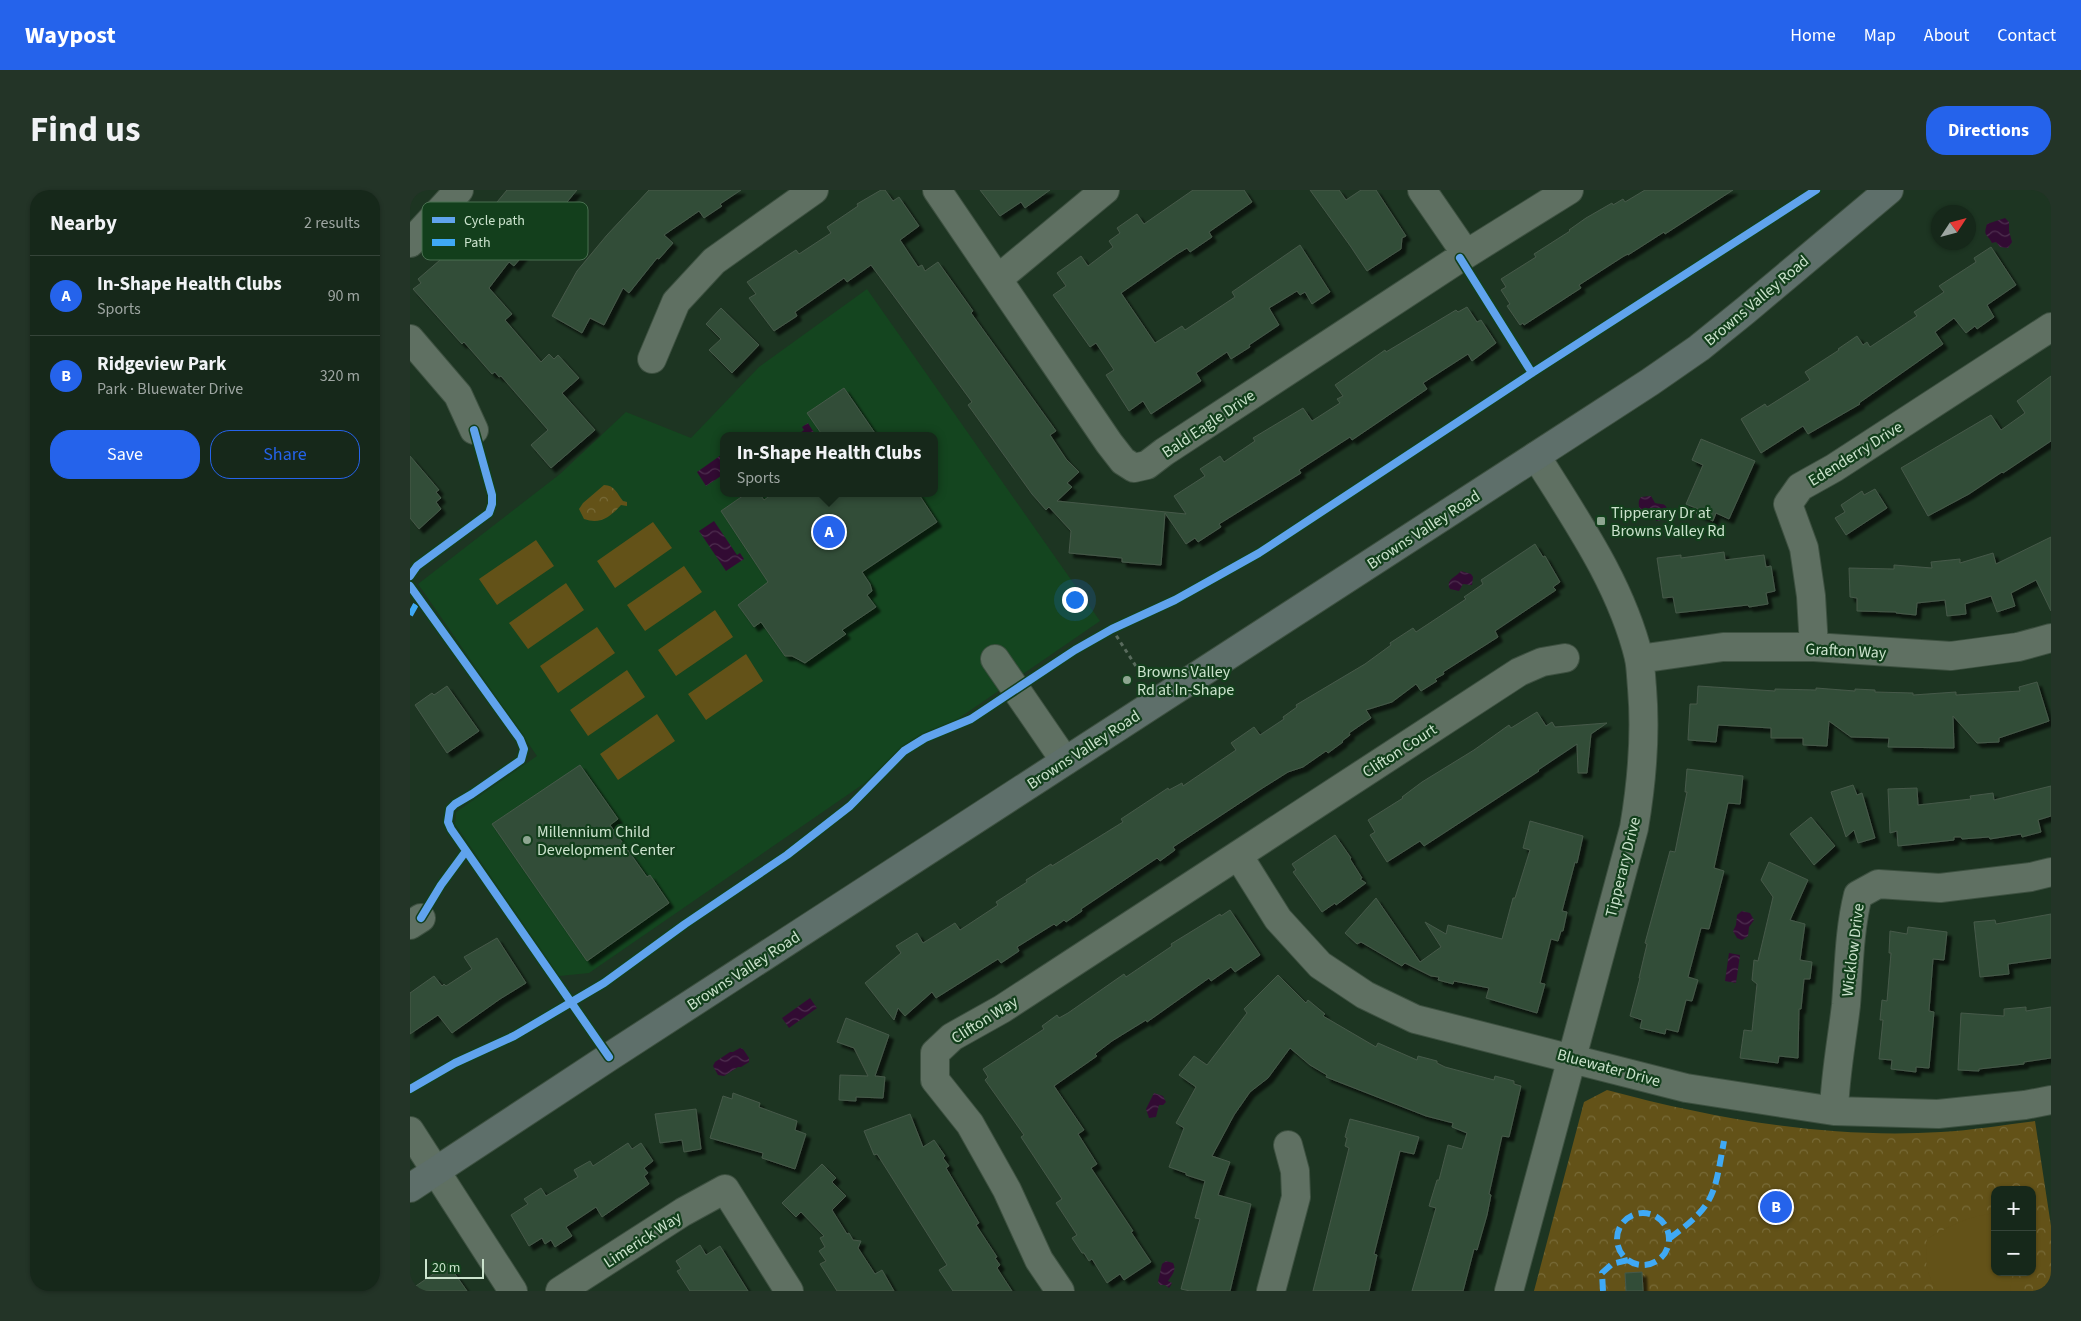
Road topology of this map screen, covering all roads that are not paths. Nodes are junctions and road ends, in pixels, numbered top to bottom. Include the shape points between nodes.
1 (459, 190) edge
2 (814, 190) edge
3 (937, 190) edge
4 (1105, 190) edge
5 (1422, 190) edge
6 (1569, 190) edge
7 (1889, 190) edge
8 (448, 202) edge
9 (422, 230) edge
10 (410, 243) edge
11 (1466, 254) junction
12 (998, 278) junction
13 (2051, 328) edge
14 (410, 339) edge
15 (652, 359) dead end
16 (474, 430) dead end
17 (1536, 456) junction
18 (2051, 638) edge
19 (1814, 647) junction
20 (1565, 658) dead end
21 (995, 659) dead end
22 (1639, 659) junction
23 (1065, 761) junction
24 (1238, 855) junction
25 (2051, 872) edge
26 (1572, 1057) junction
27 (2051, 1100) edge
28 (1834, 1111) junction
29 (410, 1131) edge
30 (1288, 1146) dead end
31 (435, 1172) junction
32 (410, 1188) edge
33 (512, 1291) edge
34 (560, 1291) edge
35 (789, 1291) edge
36 (1060, 1291) edge
37 (1271, 1291) edge
38 (1509, 1291) edge

1 - 8 street
2 - 15 street via 714,260 676,302
3 - 12 street, Bald Eagle Drive
4 - 12 street
5 - 11 street
6 - 11 street, Bald Eagle Drive
7 - 17 main road, Browns Valley Road via 1699,348
9 - 10 street
11 - 12 street, Bald Eagle Drive via 1147,464 1134,468 1123,461 1109,443
13 - 19 street, Edenderry Drive via 1796,492 1788,504 1804,548
14 - 16 street via 458,395
17 - 22 street, Tipperary Drive via 1606,573
17 - 23 main road, Browns Valley Road
18 - 19 street, Grafton Way via 2018,647 1952,656
19 - 22 street, Grafton Way via 1723,647
20 - 24 street, Clifton Court via 1542,662 1519,672
21 - 23 street
22 - 26 street, Tipperary Drive via 1644,713 1642,782 1634,828
23 - 31 main road, Browns Valley Road
24 - 26 street, Bluewater Drive via 1278,920 1320,965 1365,995 1415,1019
24 - 36 street, Clifton Way via 1002,1009 952,1037 935,1053 935,1080 970,1124 1007,1190 1039,1260
25 - 28 street, Wicklow Drive via 1940,888 1878,884 1858,895 1852,919
26 - 28 street, Bluewater Drive via 1686,1088
26 - 38 street, Tipperary Drive
27 - 28 street, Bluewater Drive via 1938,1114
29 - 31 street
30 - 37 street via 1295,1171 1296,1197
31 - 32 main road, Browns Valley Road
31 - 33 street
34 - 35 street, Limerick Way via 683,1212 726,1190

